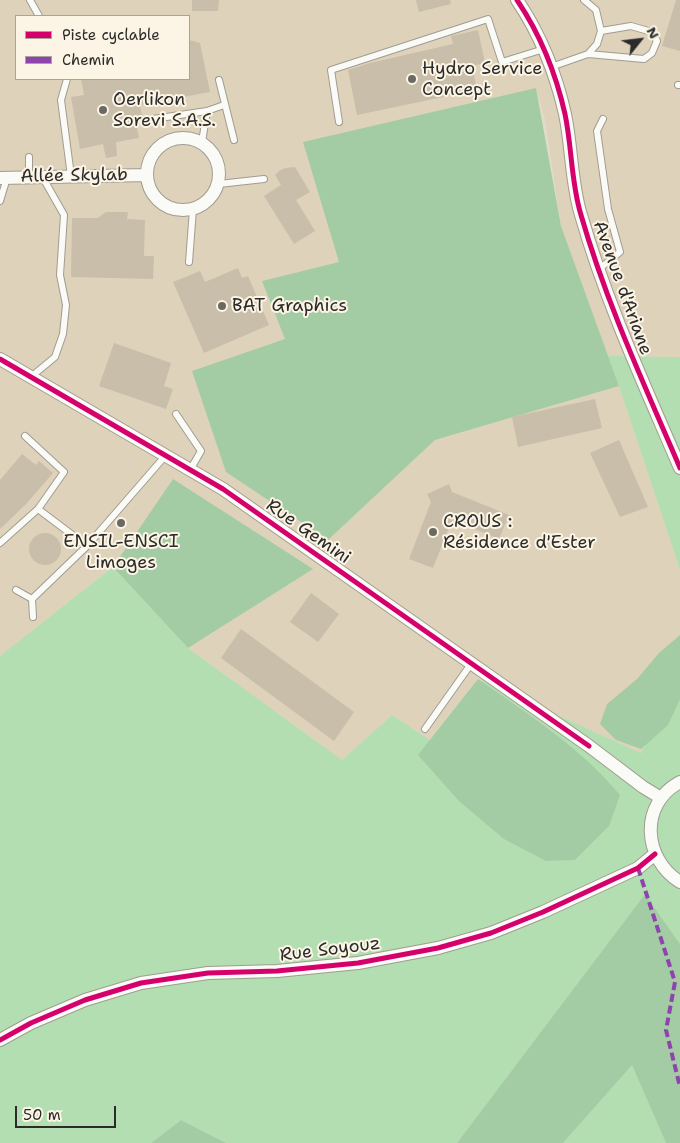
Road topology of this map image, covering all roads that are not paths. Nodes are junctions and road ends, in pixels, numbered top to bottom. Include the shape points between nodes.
1 (30, 0) edge
2 (517, 0) edge
3 (584, 0) edge
4 (38, 15) edge
5 (601, 31) junction
6 (544, 49) junction
7 (588, 54) junction
8 (551, 67) junction
9 (67, 80) edge
10 (219, 80) dead end
11 (224, 105) junction
12 (207, 111) junction
13 (153, 119) dead end
14 (603, 119) dead end
15 (339, 122) dead end
16 (234, 140) dead end
17 (202, 142) junction
18 (29, 157) dead end
19 (147, 175) junction
20 (71, 176) junction
21 (36, 177) junction
22 (4, 178) edge
23 (264, 179) dead end
24 (219, 184) junction
25 (0, 201) edge
26 (193, 209) junction
27 (189, 262) dead end
28 (598, 270) junction
29 (0, 359) edge
30 (32, 376) junction
31 (176, 414) dead end
32 (25, 436) dead end
33 (166, 456) junction
34 (680, 468) edge
35 (190, 470) junction
36 (38, 509) junction
37 (0, 542) edge
38 (87, 546) junction
39 (16, 590) dead end
40 (32, 599) junction
41 (33, 617) dead end
42 (471, 664) junction
43 (425, 729) dead end
44 (680, 782) edge
45 (661, 798) junction
46 (655, 854) junction
47 (680, 882) edge
48 (0, 1040) edge

1 - 4 lane
2 - 6 street, Avenue d'Ariane
3 - 5 lane via 596,10
5 - 7 lane via 597,44
5 - 7 lane via 631,26 652,32 658,41 652,53 644,59
6 - 8 street, Avenue d'Ariane
6 - 15 lane via 502,62 488,19 331,70
7 - 8 lane
8 - 28 street, Avenue d'Ariane via 565,114 580,212
9 - 20 lane via 61,100
10 - 11 lane
11 - 12 lane
11 - 16 lane
12 - 13 lane
12 - 17 lane
14 - 28 lane via 597,131 608,209 620,252
17 - 19 street, Allée Skylab via 180,138 160,146 148,164
17 - 24 street via 217,160
18 - 21 lane
19 - 20 street, Allée Skylab
19 - 26 street, Allée Skylab via 152,191 162,204 172,209
20 - 21 street, Allée Skylab
21 - 22 street, Allée Skylab
21 - 30 lane via 64,215 60,275 66,304 63,334 55,357
22 - 25 lane
23 - 24 lane
24 - 26 street via 205,204
26 - 27 lane
28 - 34 street, Avenue d'Ariane
29 - 30 street, Rue Gemini
30 - 33 street, Rue Gemini
31 - 35 lane via 201,451
32 - 36 lane via 64,472
33 - 35 street, Rue Gemini
33 - 38 lane
35 - 42 street, Rue Gemini via 223,489
36 - 37 lane
36 - 38 lane
38 - 40 lane
39 - 40 lane
40 - 41 lane
42 - 43 lane
42 - 45 street, Rue Gemini
44 - 45 street
45 - 46 street via 651,826
46 - 47 street via 666,871
46 - 48 street, Rue Soyouz via 638,868 491,933 438,948 358,963 276,971 208,973 141,983 85,1000

